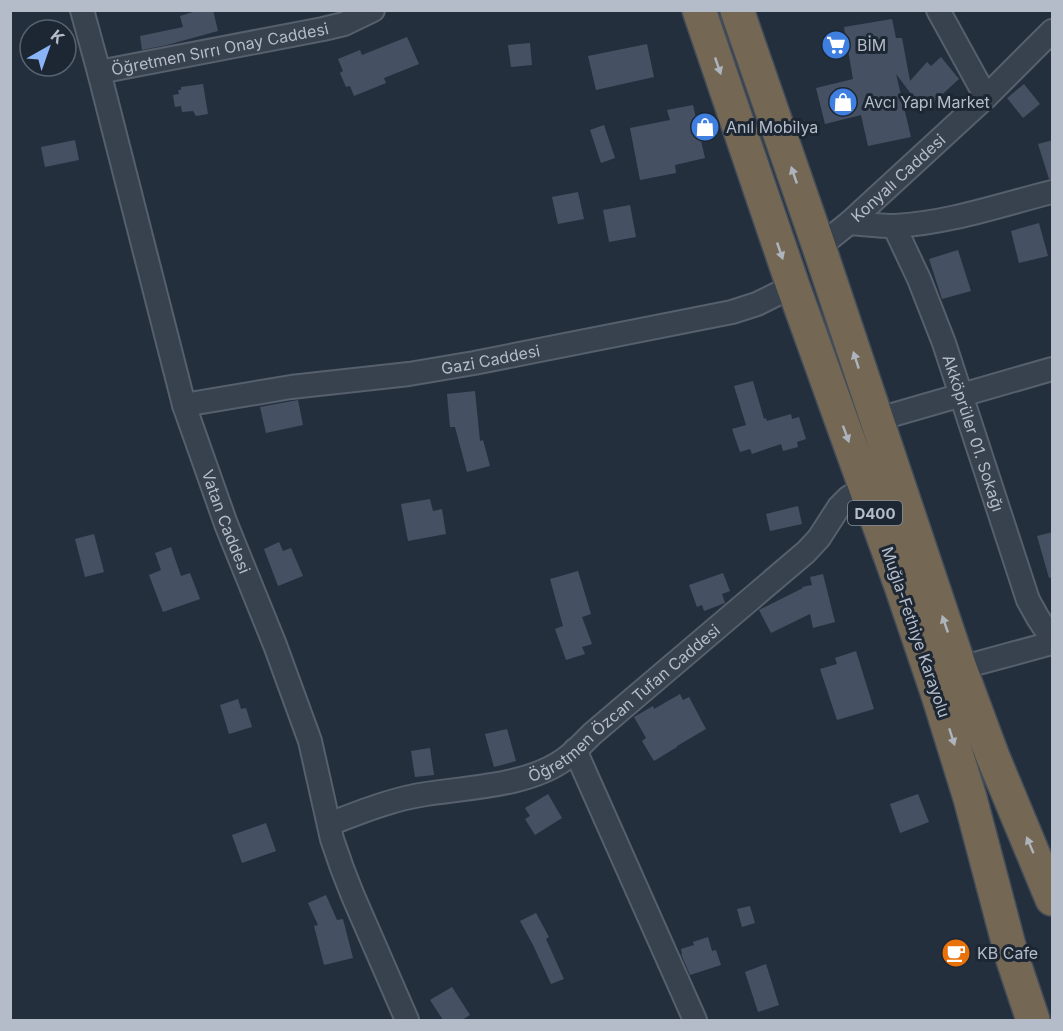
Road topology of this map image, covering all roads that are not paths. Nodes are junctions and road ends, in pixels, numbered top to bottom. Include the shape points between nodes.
1 (82, 10) edge
2 (373, 10) edge
3 (699, 10) edge
4 (737, 10) edge
5 (938, 10) edge
6 (1053, 31) edge
7 (99, 72) junction
8 (986, 97) junction
9 (1053, 192) edge
10 (849, 223) junction
11 (894, 226) junction
12 (819, 247) junction
13 (793, 286) junction
14 (1053, 369) edge
15 (962, 396) junction
16 (184, 405) junction
17 (876, 420) junction
18 (865, 487) junction
19 (1053, 641) edge
20 (960, 668) junction
21 (575, 750) junction
22 (329, 824) junction
23 (1053, 899) edge
24 (407, 1020) edge
25 (695, 1020) edge
26 (1033, 1020) edge

1 - 7 street, Vatan Caddesi
2 - 7 street, Öğretmen Sırrı Onay Caddesi via 323,29
3 -> 13 highway, Muğla-Fethiye Karayolu / D400
12 -> 4 highway, Muğla-Fethiye Karayolu / D400
5 - 8 street
6 - 8 street, Konyalı Caddesi
7 - 16 street, Vatan Caddesi
8 - 10 street, Konyalı Caddesi
9 - 11 street via 958,217
10 - 11 street
10 - 12 street, Konyalı Caddesi
11 - 15 street, Akköprüler 01. Sokağı via 931,308
17 -> 12 highway, Muğla-Fethiye Karayolu / D400
13 - 16 street, Gazi Caddesi via 732,312 611,337 409,374 291,387
13 -> 18 highway, Muğla-Fethiye Karayolu / D400
14 - 15 street
15 - 17 street
15 - 19 street, Akköprüler 01. Sokağı via 1028,600
16 - 22 street, Vatan Caddesi via 303,721
20 -> 17 highway, Muğla-Fethiye Karayolu / D400
18 - 21 street, Öğretmen Özcan Tufan Caddesi via 838,507 806,552
18 -> 26 highway, Muğla-Fethiye Karayolu / D400 via 954,744
19 - 20 street
23 -> 20 highway, Muğla-Fethiye Karayolu / D400
21 - 22 street, Öğretmen Özcan Tufan Caddesi via 564,760 533,774 492,785 388,802
21 - 25 street
22 - 24 street, Vatan Caddesi via 353,897

